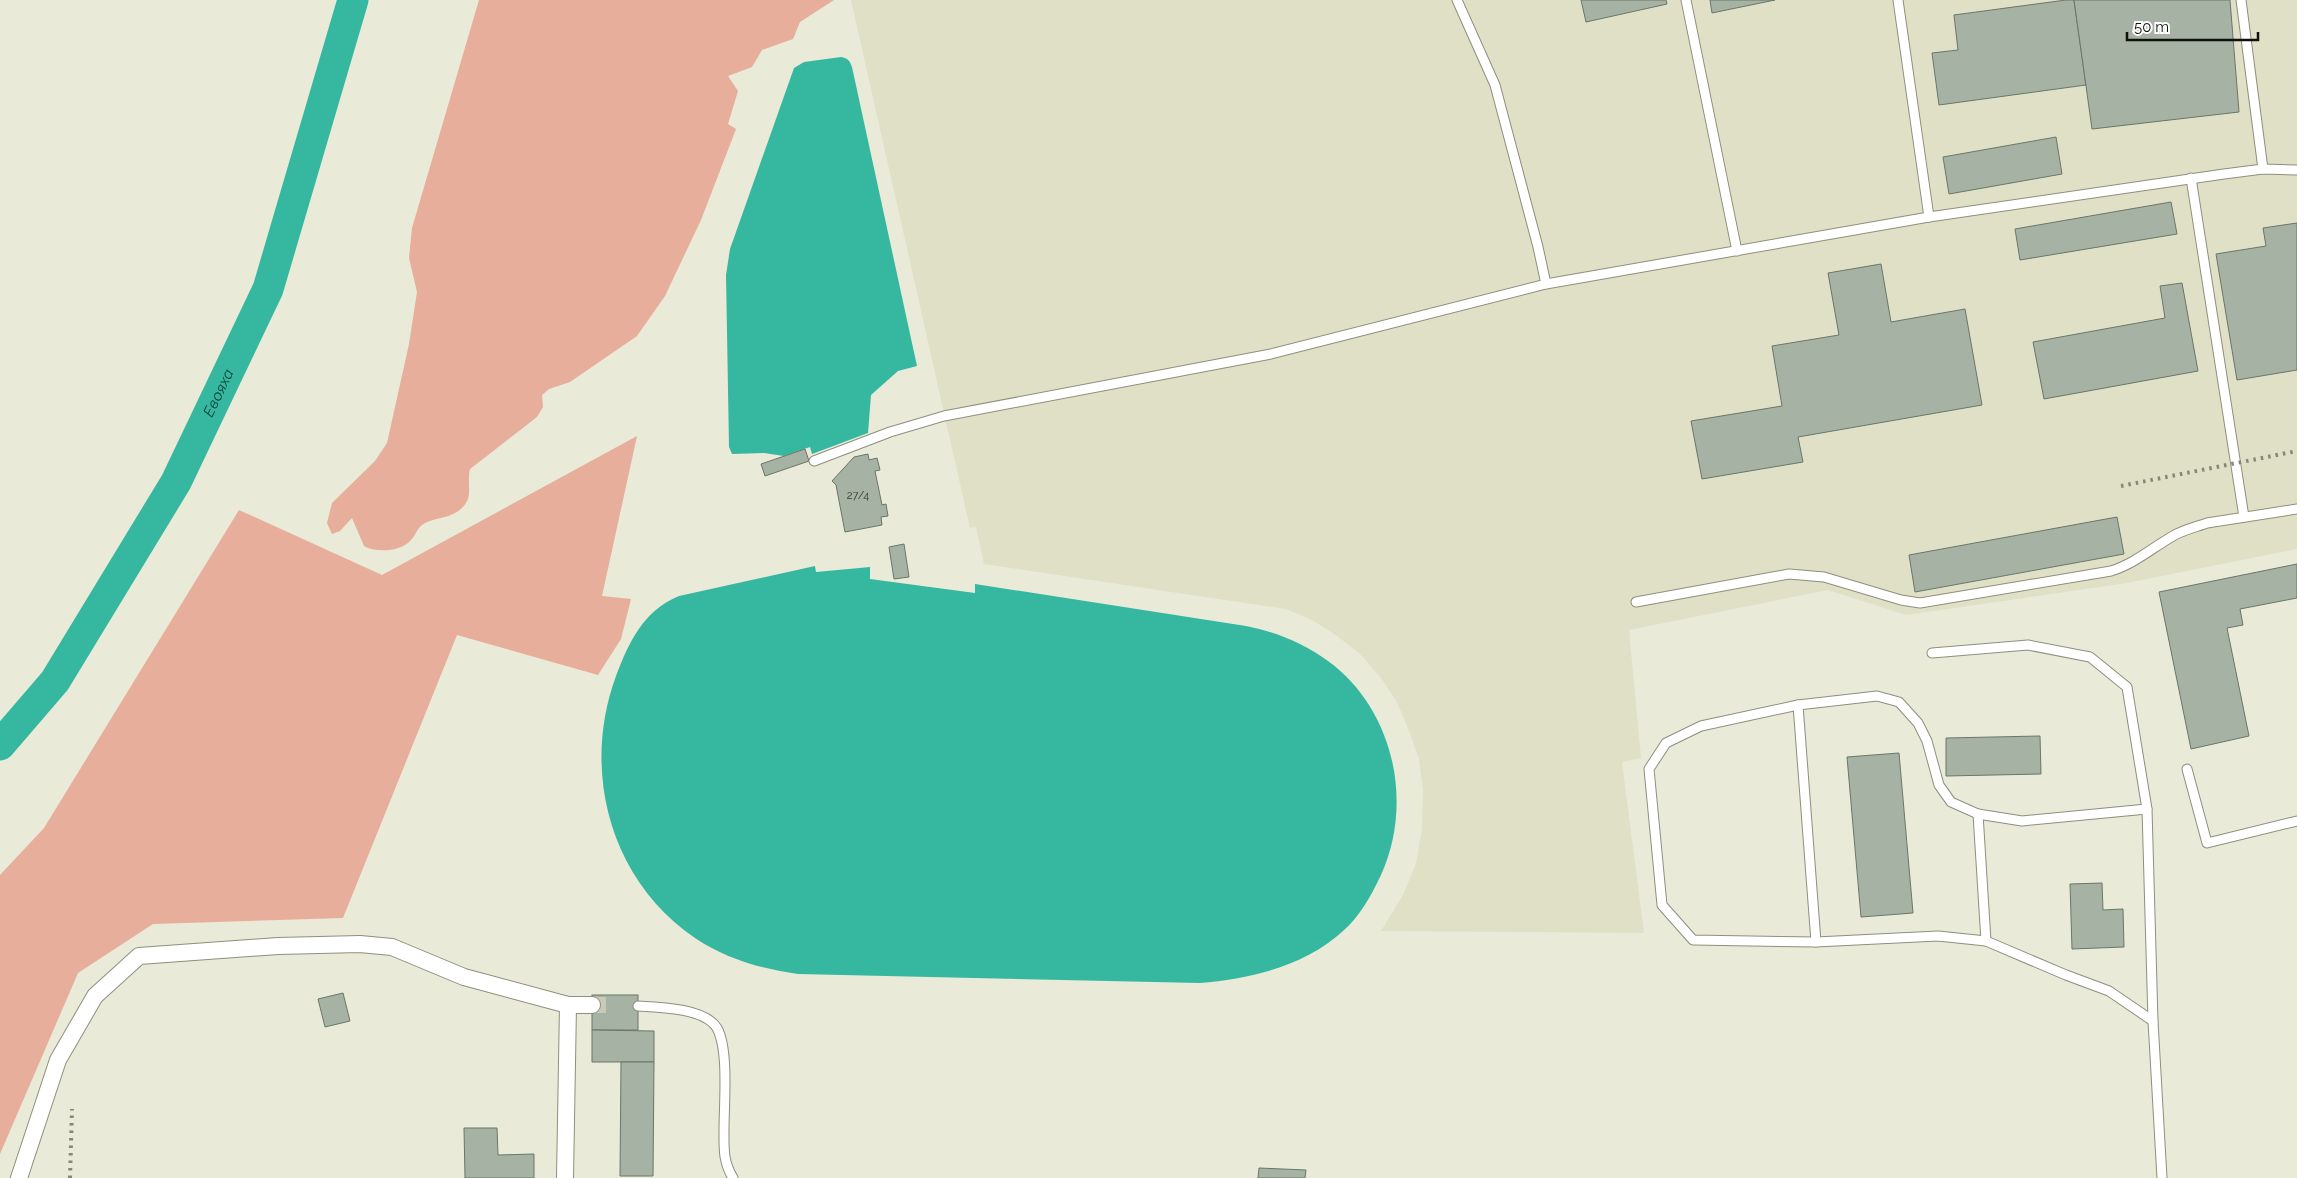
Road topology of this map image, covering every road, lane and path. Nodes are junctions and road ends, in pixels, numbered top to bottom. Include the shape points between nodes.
1 (1458, 0) edge
2 (1686, 0) edge
3 (1898, 0) edge
4 (2241, 0) edge
5 (2263, 169) junction
6 (2297, 170) edge
7 (2191, 178) junction
8 (1929, 217) junction
9 (1737, 251) junction
10 (1546, 284) junction
11 (814, 461) dead end
12 (2297, 509) edge
13 (2244, 517) junction
14 (1636, 602) dead end
15 (1932, 653) dead end
16 (1798, 705) junction
17 (2187, 769) dead end
18 (2147, 809) junction
19 (1978, 814) junction
20 (2297, 821) edge
21 (1986, 940) junction
22 (1816, 942) junction
23 (568, 1005) junction
24 (592, 1005) tunnel mouth
25 (638, 1006) dead end
26 (2153, 1021) junction
27 (19, 1178) edge
28 (565, 1178) edge
29 (733, 1178) edge
30 (2162, 1178) edge

1 - 10 lane via 1495,85
2 - 9 lane
3 - 8 lane
4 - 5 lane
5 - 6 lane
5 - 7 lane
7 - 8 lane
7 - 13 lane
8 - 9 lane
9 - 10 lane
10 - 11 lane via 1271,354 944,416 890,432
12 - 13 lane
13 - 14 lane via 2207,523 2175,534 2132,562 2111,571 1920,603 1824,577 1789,574
15 - 18 lane via 2028,645 2090,657 2115,675 2127,687
16 - 19 lane via 1877,696 1899,702 1918,723 1927,741 1939,785 1951,802
16 - 22 lane
16 - 22 lane via 1701,726 1666,743 1650,770 1662,905 1693,940
17 - 20 lane via 2207,843
18 - 19 lane via 2022,821
18 - 26 lane
19 - 21 lane
21 - 22 lane via 1938,936
21 - 26 lane via 2066,976 2110,991
23 - 24 street
23 - 27 street via 464,977 392,948 360,944 139,956 96,996 58,1060
23 - 28 street
25 - 29 lane via 698,1014 716,1026 724,1048 724,1160
26 - 30 lane

